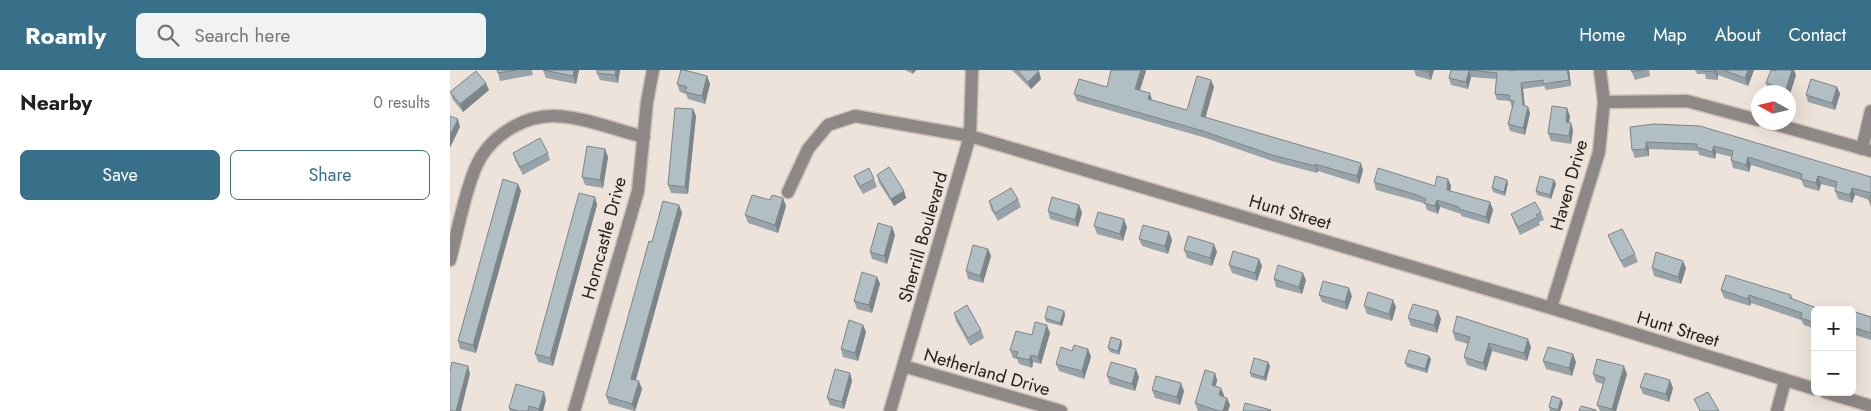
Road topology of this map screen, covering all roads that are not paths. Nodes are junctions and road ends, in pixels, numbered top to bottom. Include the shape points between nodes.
1 (653, 70) edge
2 (972, 70) edge
3 (1600, 70) edge
4 (1604, 102) junction
5 (1871, 111) edge
6 (1751, 118) edge
7 (1795, 130) edge
8 (970, 136) junction
9 (644, 138) junction
10 (1866, 150) edge
11 (788, 192) dead end
12 (450, 260) edge
13 (1551, 308) junction
14 (904, 366) junction
15 (1785, 381) junction
16 (1811, 388) edge
17 (1838, 396) edge
18 (1871, 406) edge
19 (574, 411) edge
20 (890, 411) edge
21 (1061, 411) edge
22 (1777, 411) edge

1 - 9 street, Horncastle Drive
2 - 8 street, Sherrill Boulevard
3 - 4 street, Haven Drive
4 - 6 street via 1687,100
4 - 13 street, Haven Drive via 1599,152
5 - 10 street
7 - 10 street
8 - 11 street, Hunt Street via 855,116 828,125 808,149
8 - 13 street, Hunt Street
8 - 14 street, Sherrill Boulevard
9 - 12 street via 554,116 530,119 511,127 480,158
9 - 19 street, Horncastle Drive via 638,191
13 - 15 street, Hunt Street
14 - 20 street, Sherrill Boulevard
14 - 21 street, Netherland Drive
15 - 16 street, Hunt Street
15 - 22 street
17 - 18 street

